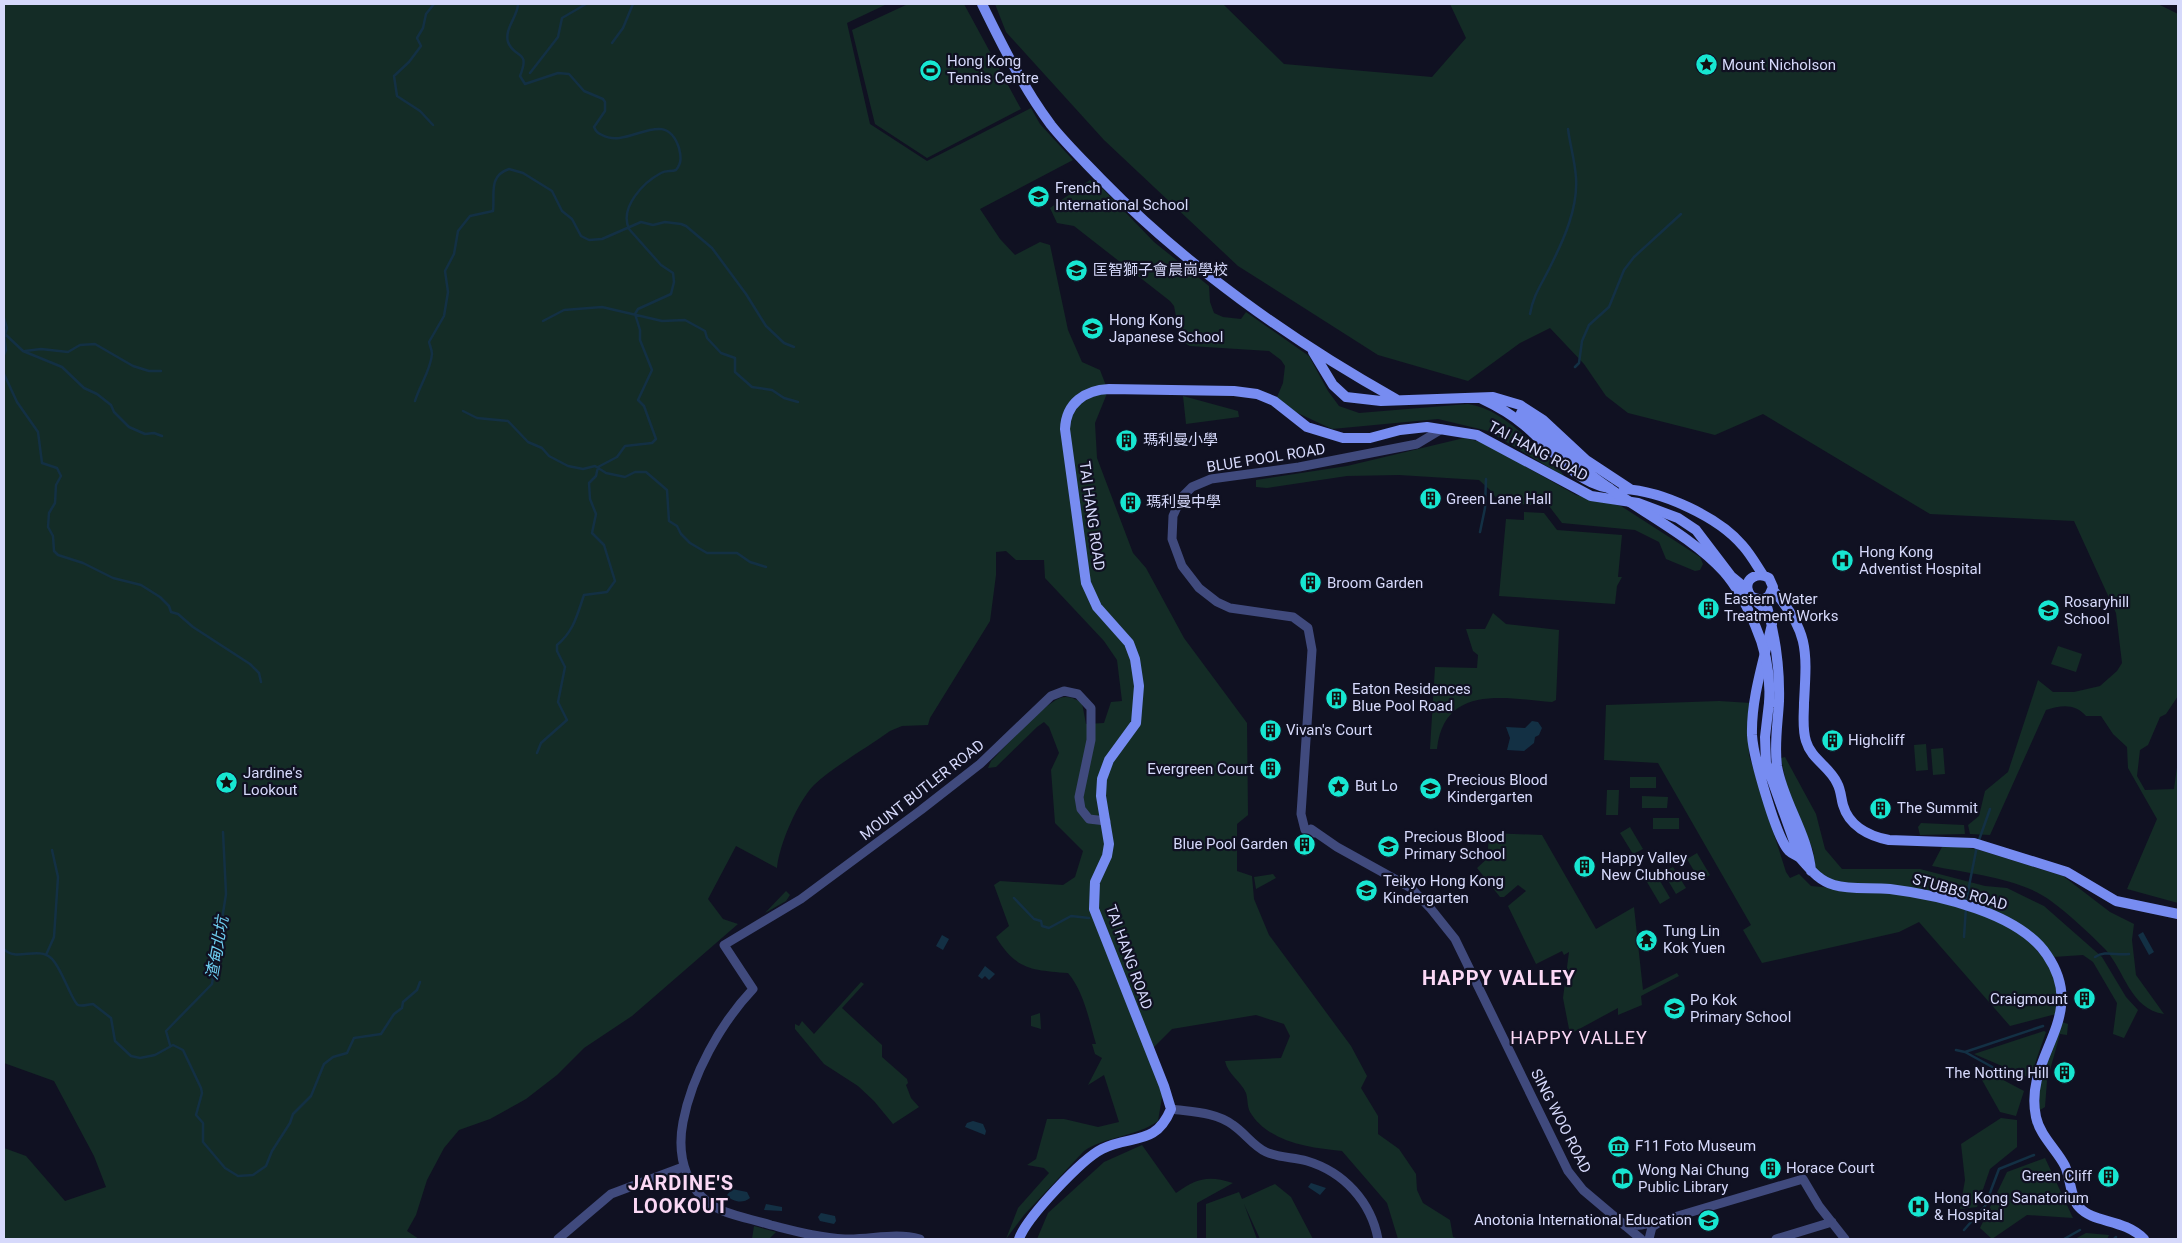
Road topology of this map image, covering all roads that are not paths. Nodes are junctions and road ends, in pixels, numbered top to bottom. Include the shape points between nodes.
1 (982, 4) edge
2 (1312, 349) junction
3 (1342, 369) junction
4 (1333, 385) junction
5 (1481, 398) junction
6 (1396, 399) junction
7 (1442, 429) junction
8 (1630, 489) junction
9 (1753, 584) junction
10 (1769, 595) junction
11 (1769, 612) junction
12 (1772, 624) junction
13 (1302, 801) joint
14 (1106, 820) junction
15 (1805, 864) junction
16 (2178, 914) edge
17 (1171, 1109) junction
18 (684, 1168) junction
19 (1661, 1221) junction
20 (1832, 1222) junction
21 (1625, 1226) junction
22 (558, 1239) edge
23 (920, 1239) edge
24 (1020, 1239) edge
25 (1378, 1239) edge
26 (1641, 1239) edge
27 (1649, 1239) edge
28 (1776, 1239) edge
29 (1845, 1239) edge
30 (2144, 1239) edge

1 - 2 main road via 1038,105 1073,150 1123,202 1195,265
2 - 3 main road
2 - 4 main road
3 - 4 main road via 1335,373
3 - 6 main road
4 - 6 main road via 1346,398
5 - 6 main road
5 - 8 main road via 1504,399 1520,405 1543,420 1586,460
5 - 8 main road via 1523,424 1585,480 1604,487
5 - 15 main road, bridge via 1505,404 1519,412 1605,486 1711,559 1736,588 1765,651 1770,694 1765,737 1766,763
7 - 9 main road, TAI HANG ROAD via 1477,435 1590,496 1638,503 1678,518 1696,530 1718,558
7 - 13 street, BLUE POOL ROAD via 1417,444 1299,467 1211,479 1186,492 1174,511 1172,532 1177,554 1188,575 1204,593 1230,608 1293,617 1308,628 1312,650 1302,752
7 - 14 main road, TAI HANG ROAD via 1414,428 1361,438 1334,436 1308,426 1269,398 1240,392 1104,389 1085,394 1074,404 1067,416 1065,433 1084,576 1097,607 1129,643 1139,681 1136,723 1109,760 1102,779 1101,796
8 - 9 main road via 1685,505 1721,528 1743,546
9 - 10 main road via 1758,600
9 - 10 main road via 1771,580
9 - 11 main road
10 - 11 main road, STUBBS ROAD
10 - 16 main road via 1787,606 1798,625 1806,651 1805,740 1813,755 1836,780 1849,818 1861,829 1878,838 1978,844 2067,872 2116,901
11 - 12 main road, STUBBS ROAD
12 - 15 main road, STUBBS ROAD via 1779,683 1776,763 1809,853
12 - 15 main road, STUBBS ROAD via 1756,698 1752,736 1758,766 1782,837 1789,851
13 - 21 street, SING WOO ROAD via 1305,830 1411,888 1431,909 1461,950 1568,1171 1583,1190
14 - 17 main road, TAI HANG ROAD via 1108,851 1095,882 1094,908
14 - 18 street, MOUNT BUTLER ROAD via 1089,819 1079,801 1091,740 1091,708 1078,694 1059,692 1045,701 980,764 921,810 801,899 724,945 752,989 720,1035 692,1087 681,1135 680,1155
15 - 30 main road, STUBBS ROAD via 1825,882 1836,886 1908,892 1966,907 2019,927 2039,945 2052,963 2061,989 2062,1008 2038,1076 2037,1119 2064,1166 2078,1206 2090,1215 2128,1226
17 - 24 main road via 1163,1125 1150,1136 1112,1145 1092,1155 1029,1221
17 - 25 street via 1227,1121 1268,1153 1312,1163 1339,1177 1355,1191 1366,1207
18 - 22 street via 611,1194
18 - 23 street via 700,1194 719,1209 732,1214 793,1231 837,1238 892,1235
19 - 20 street via 1804,1179
19 - 21 street
19 - 27 street via 1652,1227
20 - 28 street
20 - 29 street
21 - 26 street, SING WOO ROAD

